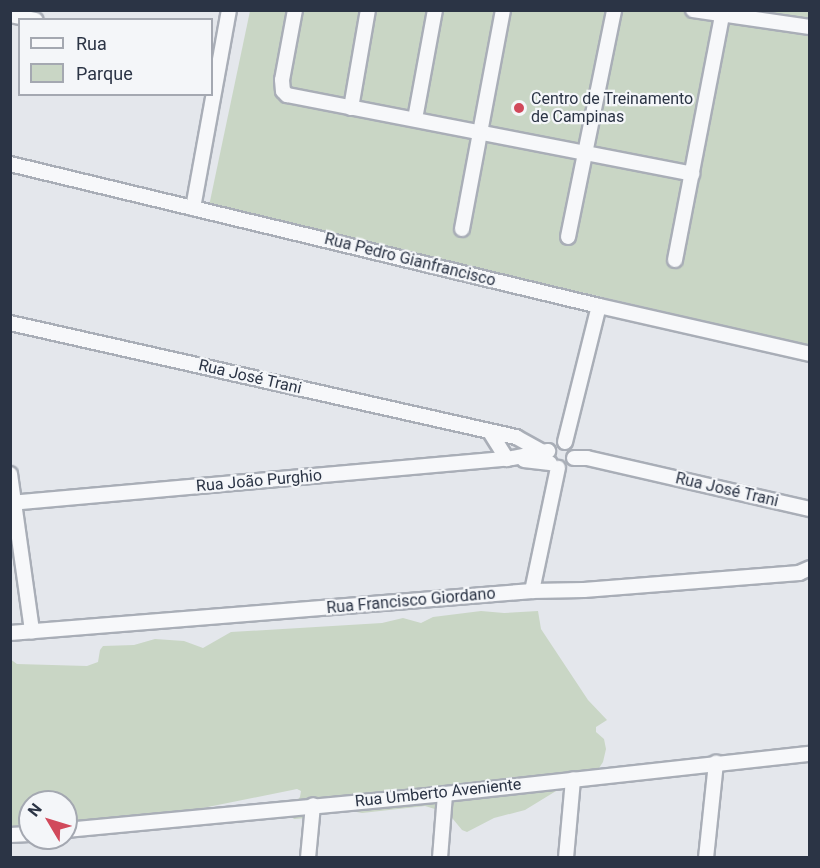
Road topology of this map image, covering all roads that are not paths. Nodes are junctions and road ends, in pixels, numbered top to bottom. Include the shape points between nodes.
1 (229, 10) edge
2 (295, 10) edge
3 (368, 10) edge
4 (435, 10) edge
5 (503, 10) edge
6 (614, 10) edge
7 (693, 10) edge
8 (10, 15) edge
9 (722, 15) junction
10 (26, 18) edge
11 (810, 27) edge
12 (216, 54) edge
13 (213, 74) edge
14 (210, 96) edge
15 (351, 108) junction
16 (415, 119) junction
17 (480, 132) junction
18 (584, 154) junction
19 (10, 164) edge
20 (692, 174) junction
21 (193, 208) junction
22 (462, 229) dead end
23 (568, 237) dead end
24 (675, 260) dead end
25 (599, 306) junction
26 (10, 322) edge
27 (810, 354) edge
28 (490, 432) junction
29 (565, 442) junction
30 (550, 458) junction
31 (574, 458) junction
32 (507, 459) junction
33 (10, 474) edge
34 (13, 503) edge
35 (810, 509) edge
36 (810, 568) edge
37 (532, 591) junction
38 (32, 631) junction
39 (10, 633) edge
40 (810, 754) edge
41 (716, 763) junction
42 (573, 779) junction
43 (445, 794) junction
44 (313, 805) junction
45 (78, 829) edge
46 (308, 858) edge
47 (440, 858) edge
48 (566, 858) edge
49 (706, 858) edge

1 - 12 street
2 - 15 street via 283,91
3 - 15 street
4 - 16 street
5 - 17 street
6 - 18 street
7 - 9 street
8 - 10 street
9 - 11 street
9 - 20 street
12 - 13 street
14 - 21 street
15 - 16 street
16 - 17 street
17 - 18 street
17 - 22 street
18 - 20 street
18 - 23 street
19 - 21 street, Rua Pedro Gianfrancisco
20 - 24 street
21 - 25 street, Rua Pedro Gianfrancisco
25 - 27 street, Rua Pedro Gianfrancisco
25 - 29 street
26 - 28 street, Rua José Trani
28 - 30 street, Rua José Trani via 516,436
28 - 32 street
29 - 30 street via 557,442
29 - 31 street via 574,450
30 - 31 street via 568,467
30 - 32 street, Rua João Purghio
30 - 37 street
31 - 35 street, Rua José Trani
32 - 34 street, Rua João Purghio
33 - 34 street
34 - 38 street
36 - 37 street, Rua Francisco Giordano via 799,573
37 - 38 street, Rua Francisco Giordano
38 - 39 street, Rua Francisco Giordano
40 - 41 street, Rua Umberto Aveniente
41 - 42 street, Rua Umberto Aveniente
41 - 49 street
42 - 43 street, Rua Umberto Aveniente
42 - 48 street
43 - 44 street, Rua Umberto Aveniente
43 - 47 street
44 - 45 street, Rua Umberto Aveniente
44 - 46 street

